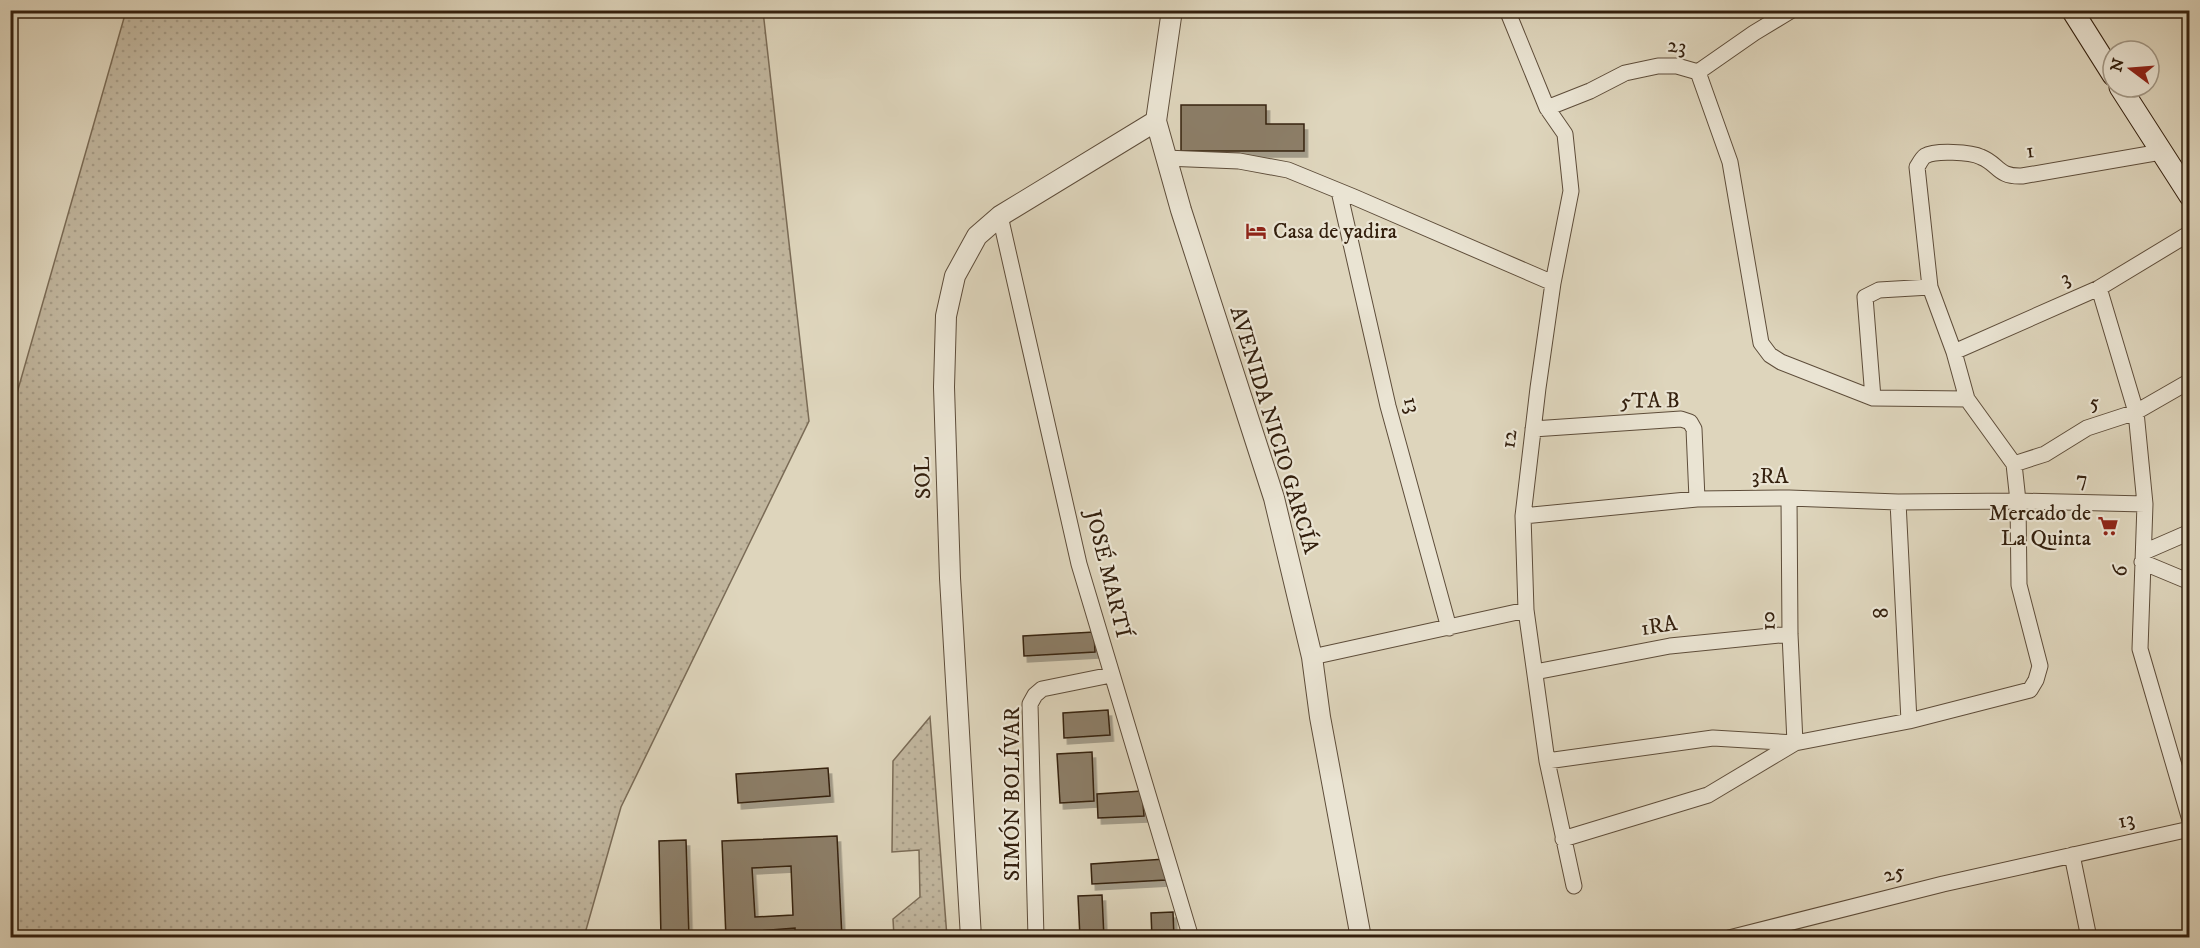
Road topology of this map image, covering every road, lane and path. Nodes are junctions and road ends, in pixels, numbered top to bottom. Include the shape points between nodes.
1 (1172, 10) edge
2 (1507, 10) edge
3 (1792, 10) edge
4 (2072, 10) edge
5 (2101, 56) edge
6 (1698, 72) junction
7 (2128, 99) edge
8 (1547, 108) junction
9 (1156, 122) junction
10 (2161, 152) junction
11 (1165, 158) junction
12 (1339, 191) junction
13 (2190, 196) edge
14 (1000, 216) junction
15 (2190, 233) edge
16 (1553, 284) junction
17 (1930, 287) junction
18 (2098, 288) junction
19 (1954, 352) junction
20 (2190, 381) edge
21 (1873, 398) junction
22 (1967, 399) junction
23 (2136, 412) junction
24 (1533, 429) junction
25 (2014, 464) junction
26 (1789, 498) junction
27 (1697, 499) junction
28 (2018, 501) junction
29 (1898, 502) junction
30 (2145, 504) junction
31 (1523, 516) junction
32 (2190, 532) edge
33 (2143, 557) junction
34 (2190, 582) edge
35 (1526, 610) junction
36 (1449, 628) junction
37 (1790, 634) junction
38 (1312, 657) junction
39 (1535, 672) junction
40 (1111, 675) junction
41 (1909, 721) junction
42 (1795, 743) junction
43 (1547, 761) junction
44 (2190, 820) edge
45 (2190, 828) edge
46 (1563, 838) junction
47 (2072, 855) junction
48 (1574, 886) dead end
49 (1733, 937) edge
50 (970, 938) edge
51 (1036, 938) edge
52 (1191, 938) edge
53 (1361, 938) edge
54 (2089, 938) edge

1 - 9 street, AVENIDA NICIO GARCÍA
2 - 8 street, 12
3 - 6 street, 23
4 - 5 main road
6 - 8 street, 23 via 1658,66 1625,73
6 - 21 street via 1730,162 1761,343 1781,362
7 - 10 main road
8 - 16 street, 12 via 1564,134 1571,191
9 - 11 street, AVENIDA NICIO GARCÍA
9 - 14 street, SOL
10 - 13 main road
10 - 17 street, 1 via 2022,176 1999,171 1973,154 1924,156 1917,167
11 - 12 street via 1239,161 1288,170
11 - 38 street, AVENIDA NICIO GARCÍA via 1274,498
12 - 16 street
12 - 36 street, 13 via 1389,406
14 - 40 street, JOSÉ MARTÍ via 1079,564
14 - 50 street, SOL via 977,236 955,276 946,316 944,387 950,578
15 - 18 street, 3
16 - 24 street, 12
17 - 19 street
17 - 21 street via 1879,290 1865,297
18 - 19 street, 3
18 - 23 street, 6
19 - 22 street
20 - 23 street, 5
21 - 22 street
22 - 25 street
23 - 25 street, 5 via 2087,428 2045,454
23 - 30 street, 6
24 - 27 street, 5TA B via 1681,419 1690,422 1694,429
24 - 31 street, 12
25 - 28 street
26 - 27 street, 3RA
26 - 29 street, 3RA
26 - 37 street, 10
27 - 31 street, 3RA
28 - 29 street, 3RA
28 - 30 street, 7
28 - 41 street via 2019,585 2040,666 2037,680 2030,690
29 - 41 street, 8
30 - 33 street, 6
31 - 35 street, 12
32 - 33 street
33 - 34 street
33 - 44 street, 6 via 2140,649
35 - 36 street
35 - 39 street, 12
36 - 38 street
37 - 39 street, 1RA via 1670,646
37 - 42 street, 10
38 - 53 street, AVENIDA NICIO GARCÍA
39 - 43 street, 12
40 - 51 street, SIMÓN BOLÍVAR via 1042,689 1030,704
40 - 52 street, JOSÉ MARTÍ
41 - 42 street
42 - 43 street via 1713,738
42 - 46 street via 1708,795
43 - 46 street, 12
45 - 47 street, 13
46 - 48 street, 12
47 - 49 street, 25
47 - 54 street

